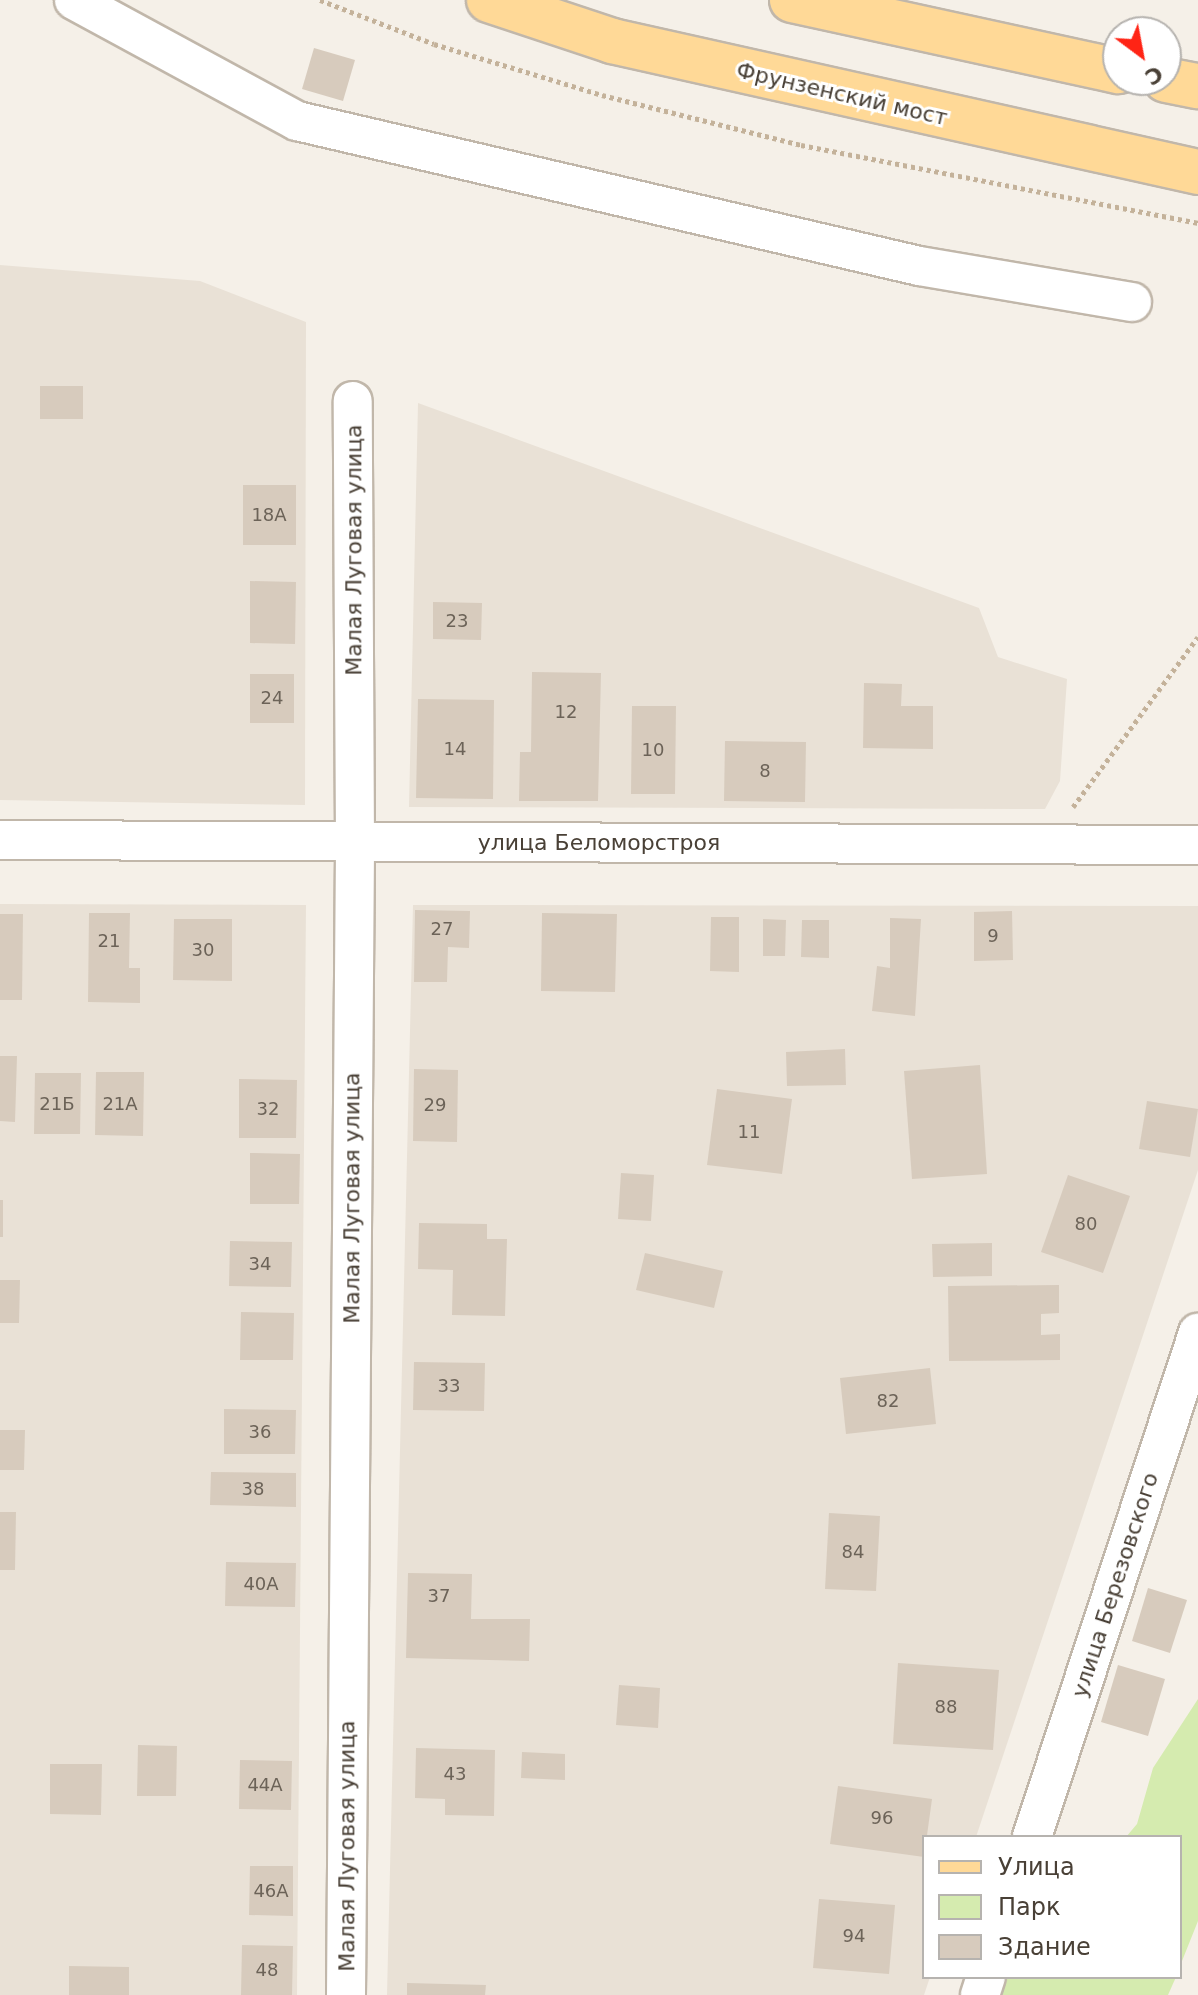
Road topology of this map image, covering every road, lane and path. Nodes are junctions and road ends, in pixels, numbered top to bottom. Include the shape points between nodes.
1 (74, 0) edge
2 (320, 0) edge
3 (489, 0) edge
4 (792, 0) edge
5 (1102, 68) edge
6 (1198, 172) edge
7 (1198, 223) edge
8 (1132, 302) dead end
9 (353, 401) dead end
10 (1198, 637) edge
11 (0, 840) edge
12 (355, 842) junction
13 (1044, 845) junction
14 (1198, 845) edge
15 (1198, 1333) edge
16 (1033, 1835) edge
17 (346, 1995) edge

1 - 8 street via 297,121 919,266
2 - 7 path via 434,44 602,95 801,145
3 - 6 main road, Фрунзенский мост via 612,41
4 - 5 main road
9 - 12 street, Малая Луговая улица
10 - 13 path
11 - 12 street, улица Беломорстроя
12 - 13 street, улица Беломорстроя
12 - 17 street, Малая Луговая улица
13 - 14 street, улица Беломорстроя
15 - 16 street, улица Березовского

